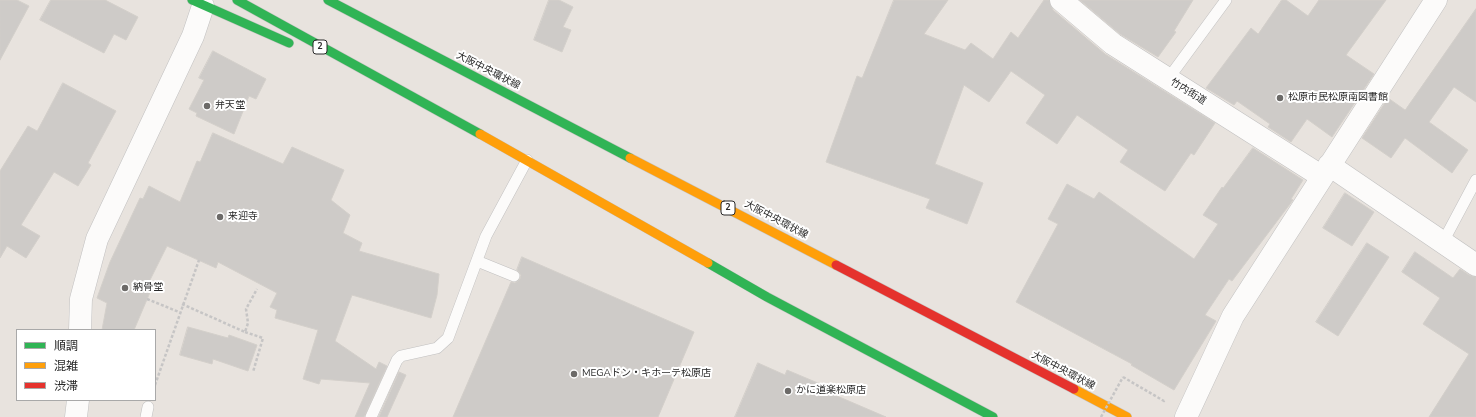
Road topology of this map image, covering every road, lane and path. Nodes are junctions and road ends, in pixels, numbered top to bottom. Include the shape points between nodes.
1 (237, 0) edge
2 (328, 0) edge
3 (1061, 0) edge
4 (1226, 0) edge
5 (1436, 0) edge
6 (198, 3) edge
7 (296, 46) dead end
8 (318, 56) dead end
9 (1168, 79) junction
10 (404, 93) junction
11 (527, 160) junction
12 (1325, 171) junction
13 (1476, 180) edge
14 (1443, 242) junction
15 (199, 260) dead end
16 (477, 261) junction
17 (1476, 264) edge
18 (514, 276) dead end
19 (257, 289) dead end
20 (147, 299) dead end
21 (182, 304) junction
22 (179, 312) junction
23 (80, 329) edge
24 (245, 332) junction
25 (253, 372) dead end
26 (156, 382) edge
27 (78, 401) edge
28 (1164, 401) dead end
29 (76, 417) edge
30 (372, 417) edge
31 (993, 417) edge
32 (1101, 417) edge
33 (1127, 417) edge
34 (1186, 417) edge

1 - 10 main road, 2
2 - 33 main road, 大阪中央環状線 / 2
3 - 9 street, 竹内街道 via 1113,44
4 - 9 lane
5 - 12 street
6 - 7 main road
6 - 23 street via 193,36 97,239 81,299
8 - 10 main road
9 - 12 street, 竹内街道
10 - 11 main road, 2
11 - 16 lane via 486,236
11 - 31 main road, 2 via 767,297
12 - 14 street, 竹内街道
12 - 34 street via 1233,316
13 - 14 lane
14 - 17 street, 竹内街道
15 - 21 path
16 - 18 lane
16 - 30 lane via 448,338 437,348 401,356 392,369
19 - 24 path via 246,309 248,323
20 - 22 path
21 - 22 path
21 - 24 path
22 - 26 path
24 - 25 path via 263,338
27 - 29 street
28 - 32 path, bridge via 1123,377

